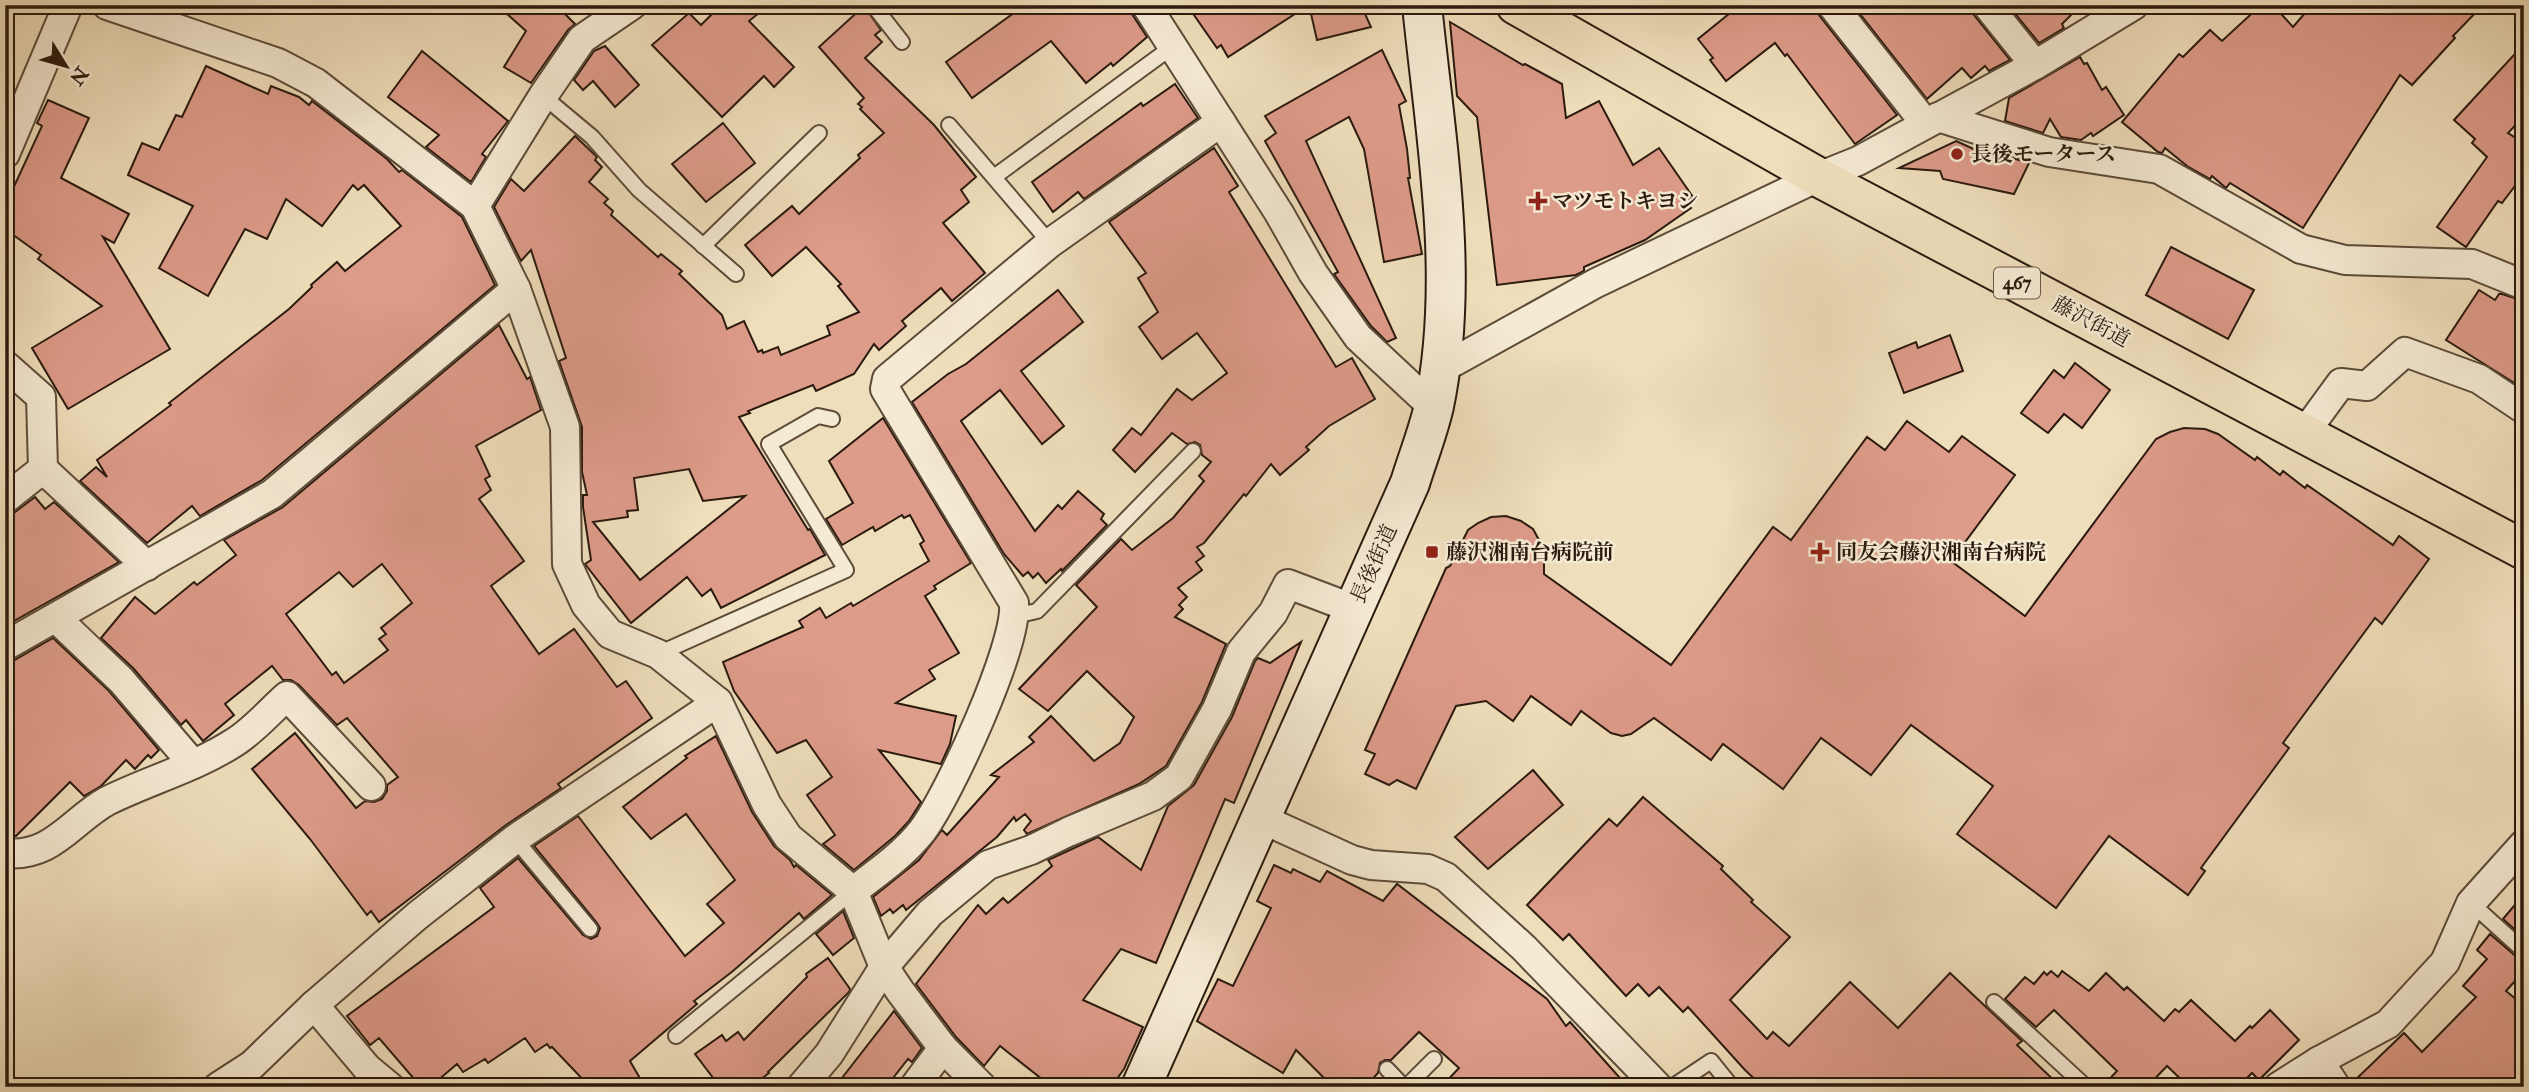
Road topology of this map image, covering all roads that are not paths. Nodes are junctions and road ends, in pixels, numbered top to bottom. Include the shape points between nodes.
1 (68, 5) edge
2 (107, 5) edge
3 (632, 5) edge
4 (873, 5) edge
5 (1146, 5) edge
6 (1422, 5) edge
7 (1516, 5) edge
8 (1832, 5) edge
9 (1987, 5) edge
10 (2134, 5) edge
11 (902, 42) dead end
12 (1172, 47) junction
13 (2035, 65) junction
14 (543, 96) junction
15 (1931, 120) junction
16 (1221, 122) junction
17 (950, 125) dead end
18 (819, 133) dead end
19 (5, 154) edge
20 (994, 177) junction
21 (1818, 177) junction
22 (475, 206) junction
23 (1050, 243) junction
24 (703, 246) junction
25 (736, 274) dead end
26 (2524, 285) edge
27 (516, 289) junction
28 (5, 366) edge
29 (1439, 370) junction
30 (1433, 407) junction
31 (2524, 409) edge
32 (832, 419) dead end
33 (2302, 435) junction
34 (1193, 452) dead end
35 (43, 470) junction
36 (5, 499) edge
37 (2524, 550) edge
38 (147, 566) junction
39 (1354, 609) junction
40 (1015, 616) junction
41 (56, 618) junction
42 (5, 646) edge
43 (659, 654) junction
44 (718, 702) junction
45 (193, 764) junction
46 (371, 786) dead end
47 (1260, 818) junction
48 (515, 839) junction
49 (2524, 844) edge
50 (5, 853) edge
51 (853, 891) junction
52 (2471, 903) junction
53 (590, 929) dead end
54 (2524, 951) edge
55 (884, 967) junction
56 (1994, 1002) dead end
57 (314, 1005) junction
58 (676, 1036) dead end
59 (943, 1048) junction
60 (1434, 1059) dead end
61 (2319, 1061) junction
62 (1387, 1069) dead end
63 (218, 1087) edge
64 (390, 1087) edge
65 (801, 1087) edge
66 (914, 1087) edge
67 (982, 1087) edge
68 (1142, 1087) edge
69 (1405, 1087) edge
70 (1658, 1087) edge
71 (1672, 1087) edge
72 (1732, 1087) edge
73 (2086, 1087) edge
74 (2278, 1087) edge
75 (2336, 1087) edge

1 - 19 street
2 - 22 street via 278,63 316,83
3 - 14 street via 582,39
4 - 11 lane
5 - 12 street
6 - 29 street, 長後街道 via 1446,285
7 - 21 highway, 藤沢街道 / 467
8 - 15 street
9 - 13 street
10 - 13 street
12 - 16 street
12 - 20 lane
13 - 15 street
14 - 22 street
14 - 24 lane via 592,137 639,190
15 - 21 street via 1858,161
15 - 26 street via 2049,152 2159,169 2301,249 2345,260 2472,264
16 - 23 street
16 - 30 street via 1313,273 1359,337
17 - 20 lane
18 - 24 lane
20 - 23 lane
21 - 29 street via 1596,283
21 - 33 highway, 藤沢街道 / 467
22 - 27 street
23 - 40 street via 887,379 885,389 1014,603
24 - 25 lane
27 - 38 street via 272,494
27 - 43 street via 565,427 567,564 586,605 610,634
28 - 35 street via 41,397
29 - 30 street, 長後街道
30 - 39 street, 長後街道 via 1410,483
31 - 33 street via 2479,379 2405,352 2367,386 2342,383
32 - 43 lane via 818,416 769,444 846,570
33 - 37 highway, 藤沢街道 / 467
34 - 40 lane via 1037,611
35 - 36 street
35 - 38 street
38 - 41 street
39 - 47 street, 長後街道
39 - 55 street via 1289,584 1273,613 1241,652 1217,709 1179,777 1153,796 988,865 930,912
40 - 51 street via 995,679 949,786 922,830 901,853
41 - 42 street
41 - 45 street via 121,680
43 - 44 street
44 - 48 street
44 - 51 street via 788,837
45 - 46 street via 236,742 287,696
45 - 50 street via 106,802 46,846 22,855
47 - 68 street, 長後街道
47 - 70 street via 1352,860 1429,869 1446,877 1524,948
48 - 53 lane
48 - 57 street via 416,916
49 - 52 street
51 - 55 street
51 - 58 lane
52 - 54 lane
52 - 61 street via 2445,962 2388,1024
55 - 59 street
55 - 65 street via 829,1054
56 - 73 lane
57 - 63 street via 251,1065
57 - 64 street via 367,1068
59 - 66 street
59 - 67 street
60 - 69 lane
61 - 74 street
61 - 75 street
62 - 69 lane
71 - 72 lane via 1711,1061

